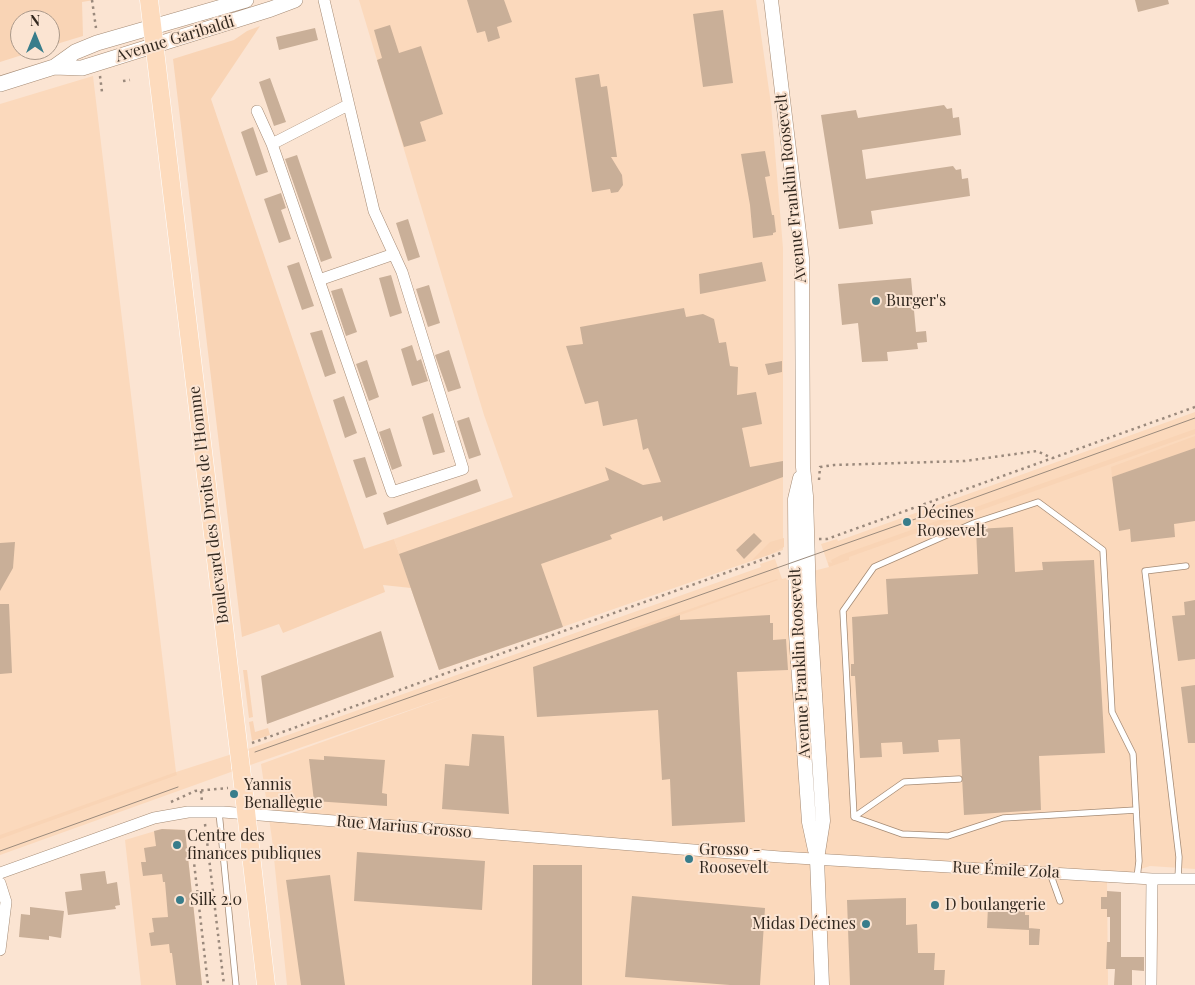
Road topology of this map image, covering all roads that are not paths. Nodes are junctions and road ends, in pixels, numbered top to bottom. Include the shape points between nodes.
1 (149, 0) edge
2 (246, 0) edge
3 (295, 0) edge
4 (324, 0) edge
5 (771, 0) edge
6 (152, 26) junction
7 (153, 44) junction
8 (54, 68) junction
9 (0, 84) edge
10 (348, 104) junction
11 (257, 111) dead end
12 (272, 144) junction
13 (394, 254) junction
14 (319, 280) junction
15 (1186, 566) dead end
16 (959, 778) dead end
17 (1136, 810) junction
18 (219, 812) junction
19 (246, 813) junction
20 (854, 817) junction
21 (817, 859) junction
22 (0, 873) edge
23 (1050, 873) junction
24 (1137, 878) junction
25 (1152, 879) junction
26 (1178, 879) junction
27 (1195, 879) edge
28 (0, 884) edge
29 (1060, 901) dead end
30 (0, 950) edge
31 (236, 985) edge
32 (266, 985) edge
33 (822, 985) edge
34 (1151, 985) edge

1 - 6 main road, Boulevard des Droits de l'Homme
2 - 6 main road, Avenue Garibaldi
3 - 7 main road, Avenue Garibaldi
4 - 10 street
5 - 21 street, Avenue Franklin Roosevelt via 802,258 803,467 806,496 802,599 823,821
6 - 7 main road, Boulevard des Droits de l'Homme
6 - 8 main road, Avenue Garibaldi via 74,52
7 - 8 main road, Avenue Garibaldi via 82,68
7 - 19 main road, Boulevard des Droits de l'Homme via 244,755
8 - 9 main road, Avenue Garibaldi
10 - 12 street
10 - 13 street via 374,211
11 - 12 street
12 - 14 street
13 - 14 street
13 - 14 street via 463,468 392,492
15 - 26 lane via 1145,571 1178,848
16 - 20 lane via 904,782
17 - 20 lane via 1003,818 948,836 902,834
17 - 20 lane via 1133,754 1112,712 1103,550 1038,502 974,523 874,567 842,611
17 - 24 lane
18 - 19 street, Rue Marius Grosso
18 - 22 street, Rue Marius Grosso via 170,815 140,822
18 - 31 lane
19 - 21 street, Rue Marius Grosso
19 - 32 main road, Boulevard des Droits de l'Homme
21 - 23 street, Rue Émile Zola
21 - 33 street, Avenue Franklin Roosevelt
23 - 24 street, Rue Émile Zola
23 - 29 lane
24 - 25 street, Rue Émile Zola
25 - 26 street, Rue Émile Zola
25 - 34 street
26 - 27 street, Rue Émile Zola
28 - 30 street via 6,902

